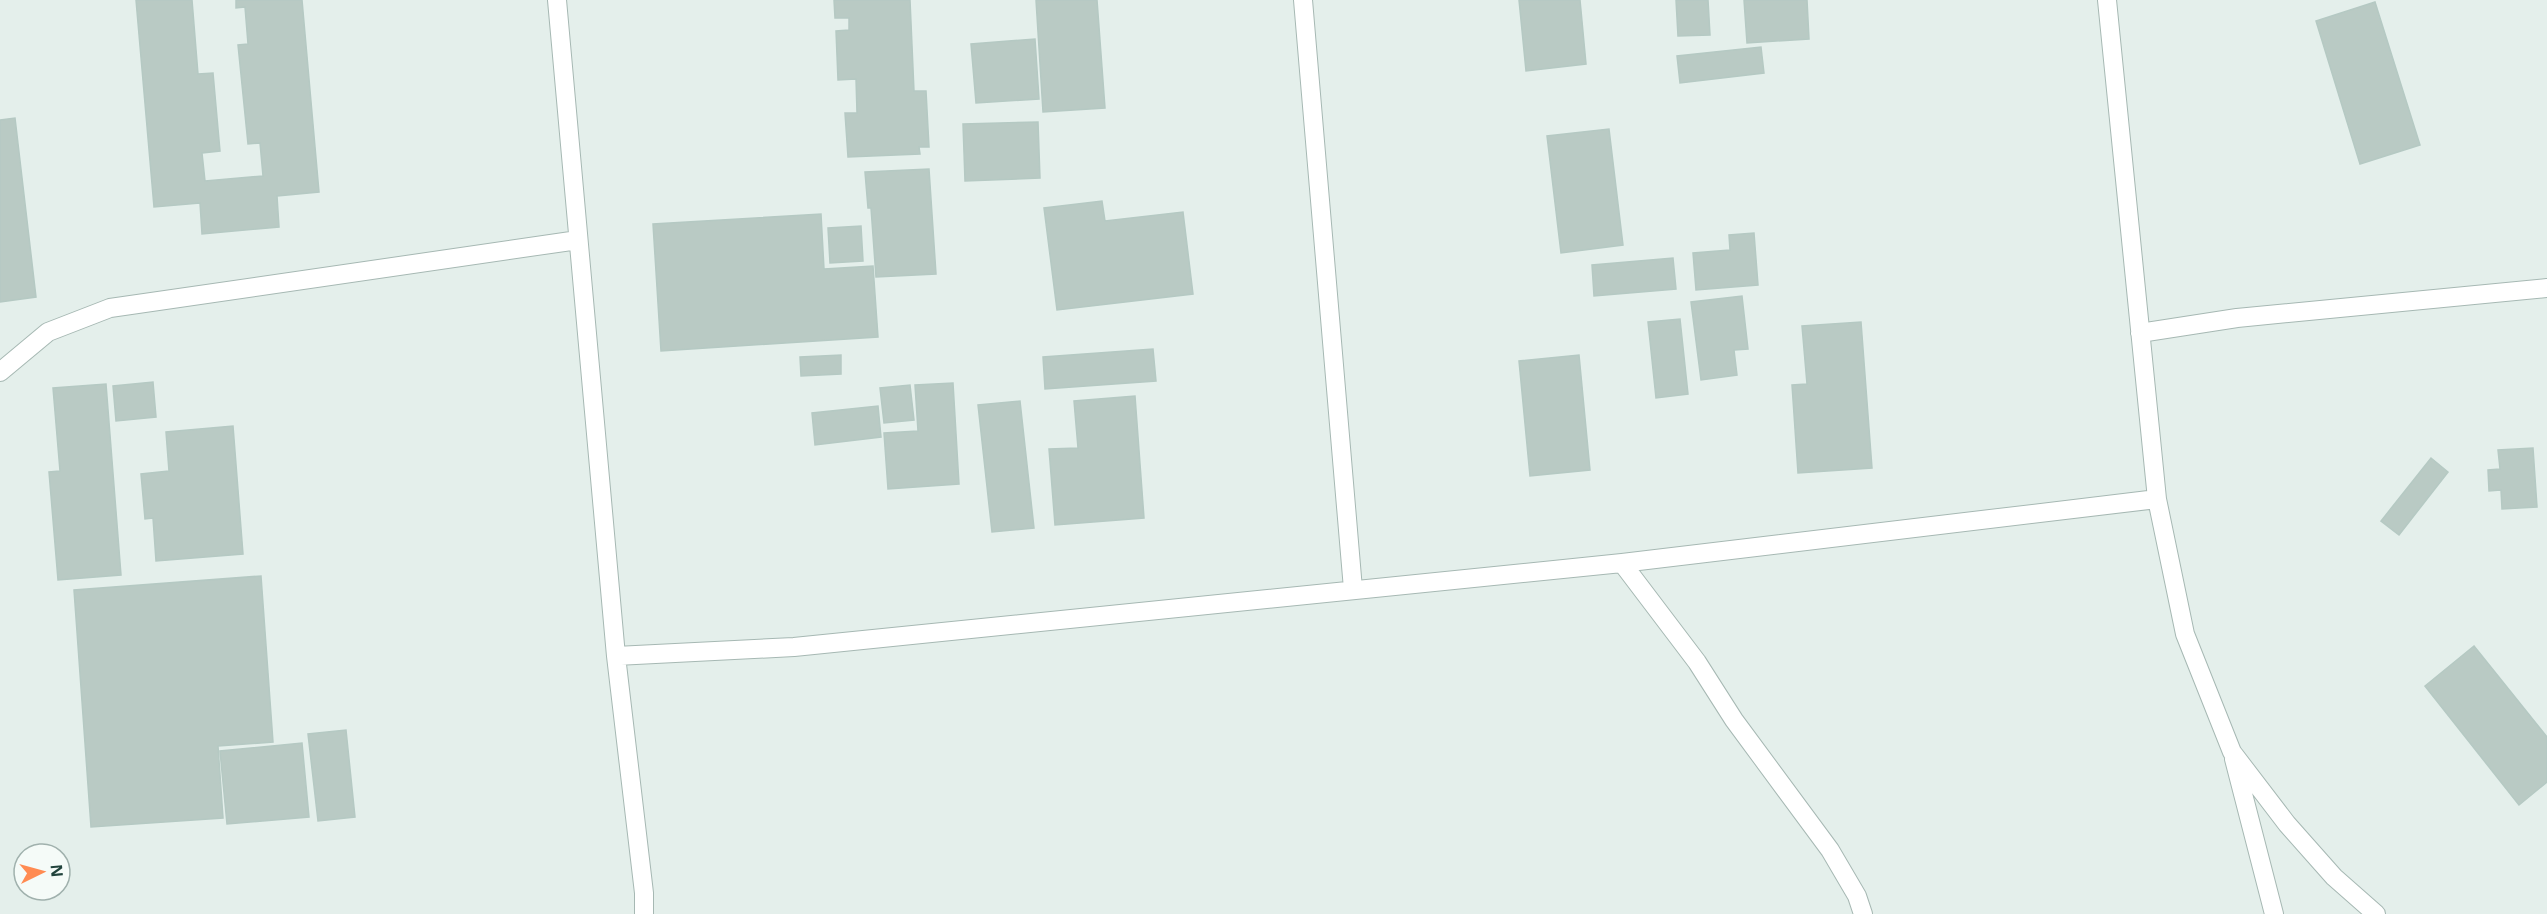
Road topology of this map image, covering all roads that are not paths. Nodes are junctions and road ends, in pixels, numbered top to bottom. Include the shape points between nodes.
1 (557, 0) edge
2 (1303, 0) edge
3 (2107, 0) edge
4 (578, 240) junction
5 (2547, 288) edge
6 (2140, 333) junction
7 (0, 372) edge
8 (2157, 499) junction
9 (1622, 563) junction
10 (1353, 589) junction
11 (616, 656) junction
12 (2232, 752) junction
13 (644, 914) edge
14 (1863, 914) edge
15 (2274, 914) edge
16 (2376, 914) edge

1 - 4 street
2 - 10 street
3 - 6 street
4 - 7 street via 110,309 48,332
4 - 11 street
5 - 6 street via 2237,318
6 - 8 street
8 - 9 street
8 - 12 street via 2185,634
9 - 10 street
9 - 14 street via 1830,850
10 - 11 street via 794,647
11 - 13 street
12 - 15 street
12 - 16 street via 2334,877

